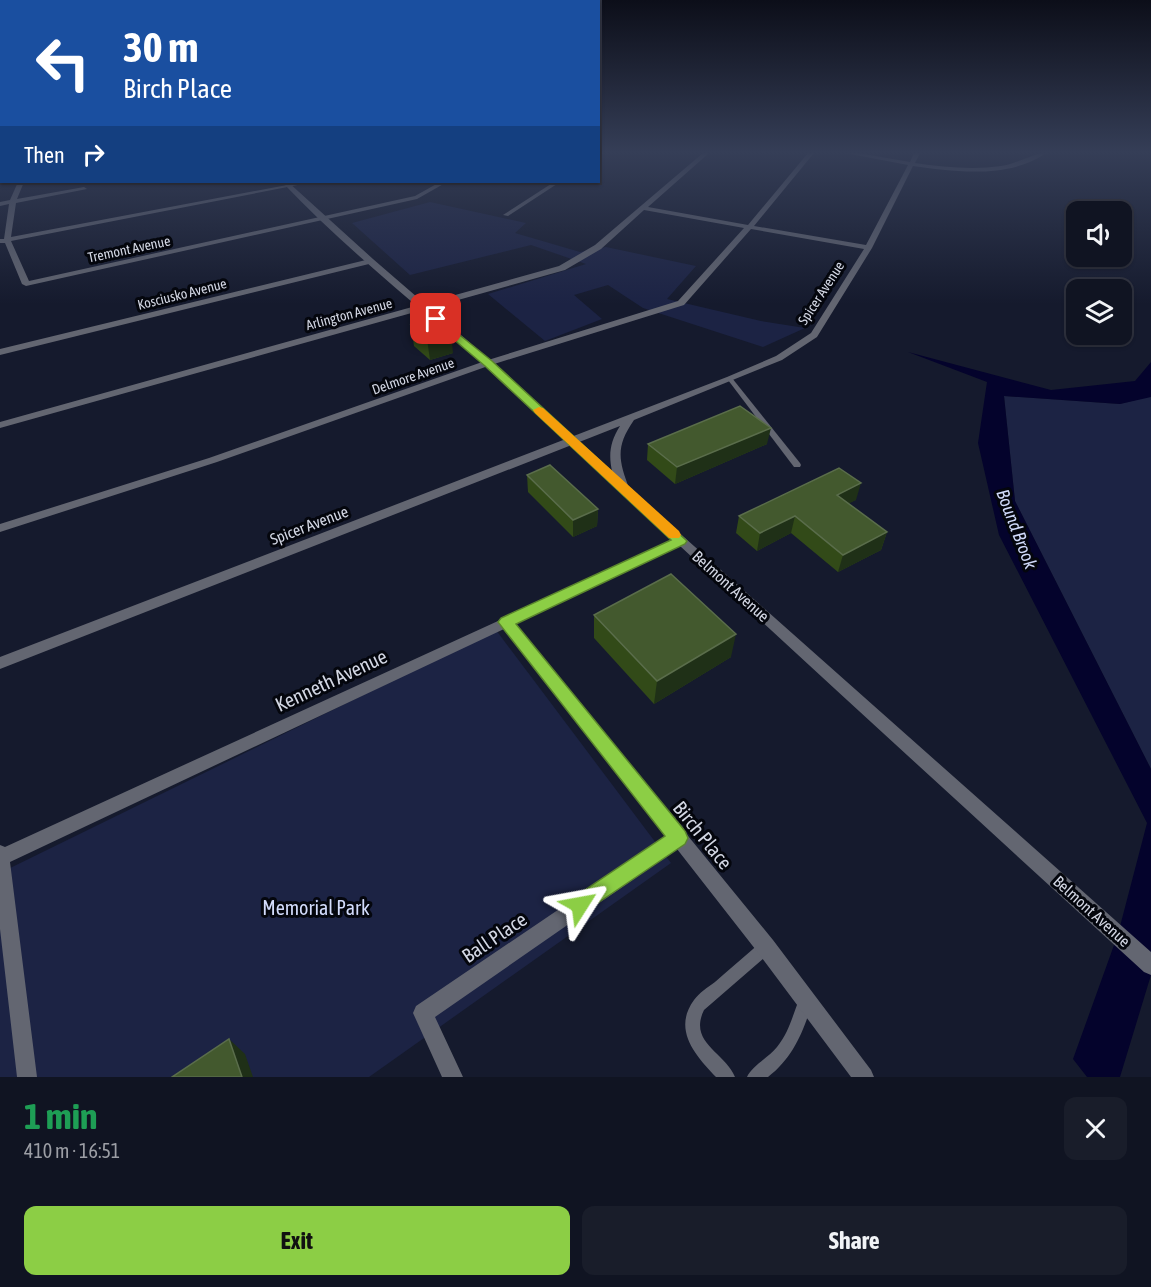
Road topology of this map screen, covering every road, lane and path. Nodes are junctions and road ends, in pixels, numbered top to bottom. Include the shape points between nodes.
1 (13, 203) edge
2 (188, 203) edge
3 (310, 203) edge
4 (390, 203) edge
5 (524, 203) edge
6 (648, 203) edge
7 (769, 203) edge
8 (891, 203) edge
9 (643, 208) junction
10 (506, 215) dead end
11 (326, 218) junction
12 (750, 226) junction
13 (4, 241) edge
14 (868, 248) junction
15 (370, 261) junction
16 (423, 308) junction
17 (0, 352) edge
18 (488, 363) junction
19 (730, 379) junction
20 (630, 418) junction
21 (0, 425) edge
22 (572, 441) junction
23 (797, 465) dead end
24 (623, 488) junction
25 (0, 528) edge
26 (681, 541) junction
27 (506, 622) junction
28 (0, 663) edge
29 (679, 838) junction
30 (0, 853) edge
31 (0, 858) edge
32 (766, 947) junction
33 (1151, 965) edge
34 (806, 1000) junction
35 (27, 1077) edge
36 (453, 1077) edge
37 (727, 1077) edge
38 (755, 1077) edge
39 (864, 1077) edge

1 - 13 street
2 - 13 street
3 - 11 street, Belmont Avenue
4 - 11 street, Tremont Avenue
5 - 10 street
6 - 9 street, Arlington Avenue
7 - 12 street, Delmore Avenue
8 - 14 street, Spicer Avenue
9 - 12 street
9 - 16 street, Arlington Avenue via 574,262
11 - 13 street, Tremont Avenue via 26,284
11 - 15 street, Belmont Avenue
12 - 14 street
12 - 18 street, Delmore Avenue via 681,303
14 - 19 street, Spicer Avenue via 814,335 779,358
15 - 16 street, Belmont Avenue
15 - 17 street, Kosciusko Avenue
16 - 18 street, Belmont Avenue
16 - 21 street, Arlington Avenue
18 - 22 street, Belmont Avenue
18 - 25 street, Delmore Avenue via 213,460
19 - 20 street, Spicer Avenue
19 - 23 lane
20 - 22 street, Spicer Avenue
20 - 24 street via 613,450
22 - 24 street, Belmont Avenue
22 - 28 street, Spicer Avenue
24 - 26 street, Belmont Avenue
26 - 27 street, Kenneth Avenue
26 - 33 street, Belmont Avenue
27 - 29 street, Birch Place
27 - 31 street, Kenneth Avenue
29 - 32 street, Birch Place
29 - 36 street, Ball Place via 423,1013
30 - 31 street
31 - 35 street
32 - 34 street, Birch Place
32 - 37 lane via 699,1005 693,1019 694,1036 703,1052
34 - 38 lane via 784,1052
34 - 39 street, Birch Place

